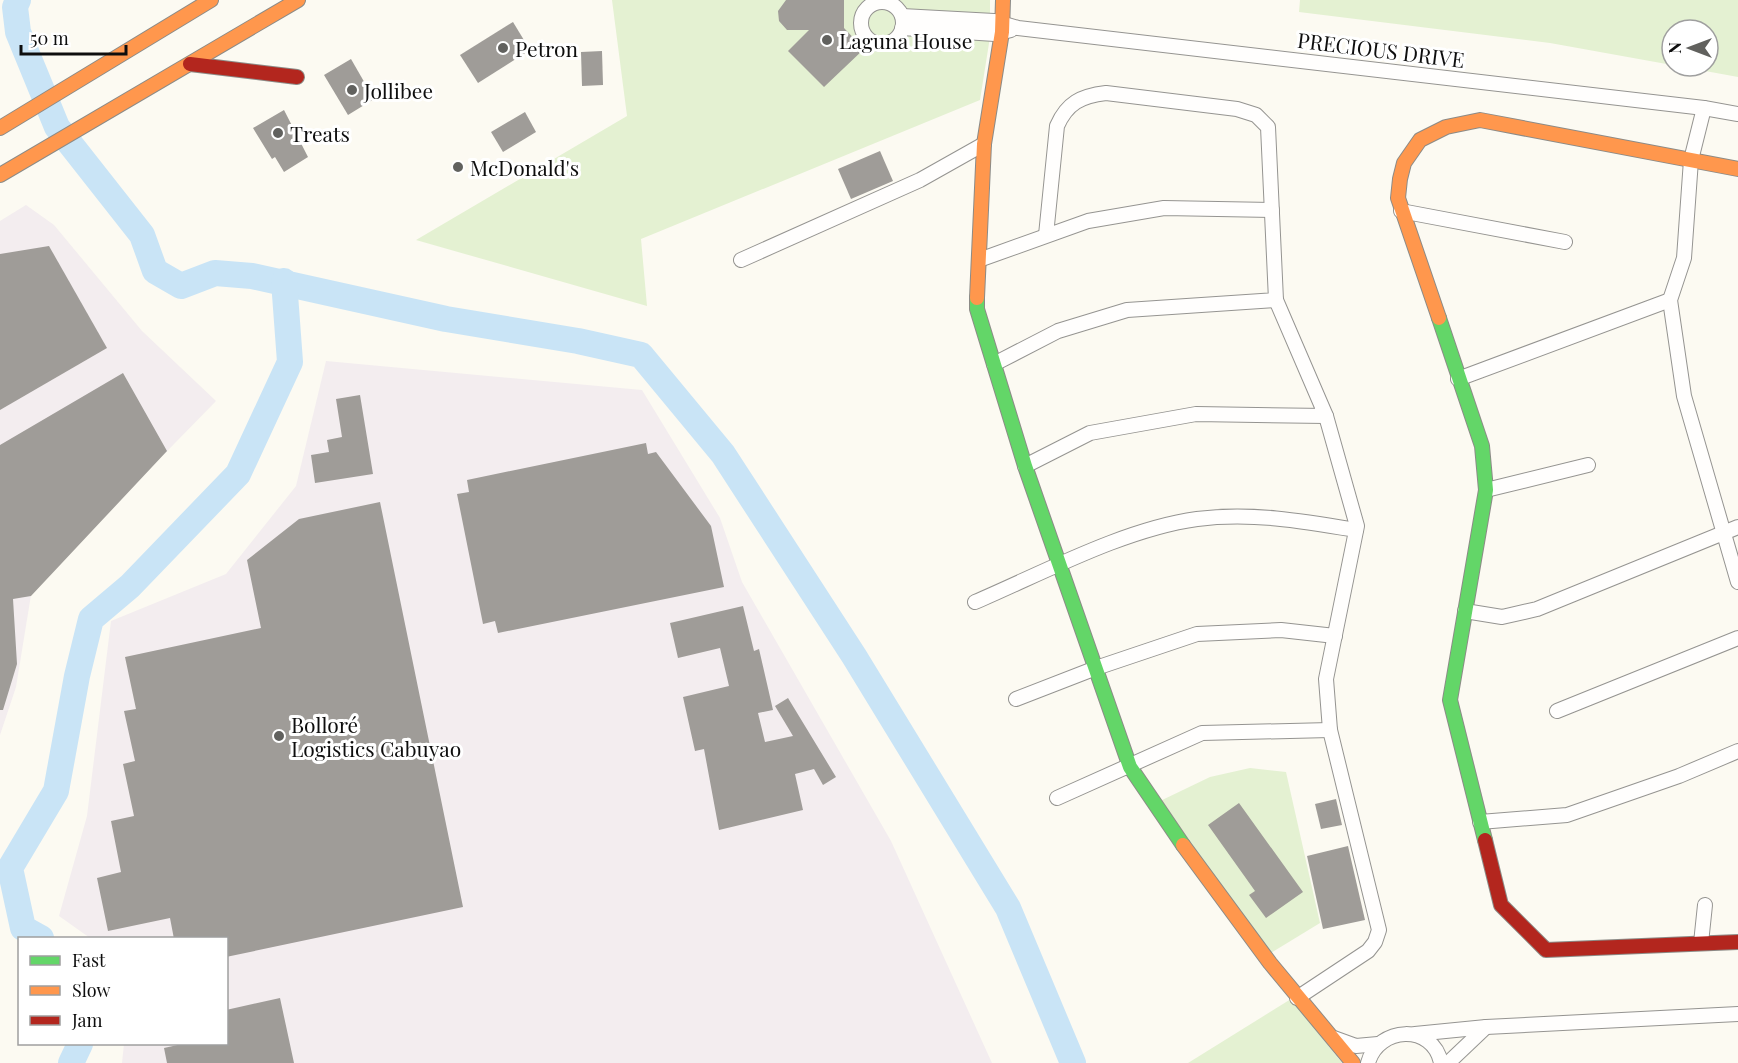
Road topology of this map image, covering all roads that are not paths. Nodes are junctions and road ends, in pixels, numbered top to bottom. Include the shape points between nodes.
1 (211, 0) edge
2 (298, 0) edge
3 (1003, 0) edge
4 (902, 22) dead end
5 (1002, 28) junction
6 (190, 64) junction
7 (297, 77) dead end
8 (1704, 108) junction
9 (1738, 114) edge
10 (0, 128) edge
11 (984, 144) junction
12 (1691, 160) junction
13 (1738, 169) edge
14 (0, 176) edge
15 (1272, 210) junction
16 (1401, 211) junction
17 (1046, 235) junction
18 (1565, 242) dead end
19 (741, 260) dead end
20 (979, 260) junction
21 (1276, 300) junction
22 (1670, 300) junction
23 (994, 364) junction
24 (1458, 379) junction
25 (1326, 416) junction
26 (1588, 465) dead end
27 (1025, 466) junction
28 (1486, 490) junction
29 (1738, 527) edge
30 (1356, 530) junction
31 (1724, 533) junction
32 (1060, 566) junction
33 (1738, 582) edge
34 (975, 602) dead end
35 (1465, 611) junction
36 (1335, 636) junction
37 (1738, 638) edge
38 (1096, 668) junction
39 (1016, 699) dead end
40 (1557, 711) dead end
41 (1330, 730) junction
42 (1738, 751) edge
43 (1130, 766) junction
44 (1057, 798) dead end
45 (1480, 822) junction
46 (1705, 905) dead end
47 (1738, 942) edge
48 (1701, 943) junction
49 (1297, 998) junction
50 (1738, 1014) edge
51 (1486, 1027) junction
52 (1415, 1034) junction
53 (1329, 1035) junction
54 (1378, 1044) junction
55 (1353, 1063) edge
56 (1368, 1063) edge
57 (1441, 1063) edge
58 (1449, 1063) edge

1 - 10 main road
2 - 6 main road
3 - 5 main road
4 - 5 street
5 - 8 street, PRECIOUS DRIVE
5 - 11 main road
6 - 7 main road
6 - 14 main road
8 - 9 street, PRECIOUS DRIVE
8 - 12 street
11 - 19 street via 920,180
11 - 20 main road
12 - 13 main road
12 - 16 main road via 1480,120 1462,122 1427,133 1414,147 1399,179
12 - 22 street via 1684,258
15 - 17 street via 1164,208 1088,221
15 - 17 street via 1268,127 1256,115 1237,109 1106,93 1073,102 1057,126
15 - 21 street
16 - 18 street
16 - 24 main road
17 - 20 street
20 - 23 main road via 978,309
21 - 23 street via 1128,310 1058,331
21 - 25 street
22 - 24 street
22 - 31 street via 1684,396
23 - 27 main road
24 - 28 main road via 1482,446
25 - 27 street via 1196,414 1090,433
25 - 30 street
26 - 28 street
27 - 32 main road
28 - 35 main road
29 - 31 street
30 - 32 street via 1270,516 1197,519 1139,533
30 - 36 street
31 - 33 street
31 - 35 street via 1537,609 1502,617
32 - 34 street
32 - 38 main road
35 - 45 main road via 1449,700
36 - 38 street via 1281,630 1197,634
36 - 41 street via 1326,679
37 - 40 street
38 - 39 street
38 - 43 main road
41 - 43 street via 1202,733
41 - 49 street via 1379,930 1368,951
42 - 45 street via 1567,815
43 - 44 street
43 - 49 main road via 1185,848
45 - 48 main road via 1501,905 1546,950
46 - 48 street
47 - 48 main road
49 - 53 main road
50 - 51 street
51 - 52 street
51 - 58 street
52 - 54 street via 1388,1036
52 - 57 street via 1434,1047
53 - 54 street via 1356,1046
53 - 55 main road
54 - 56 street

